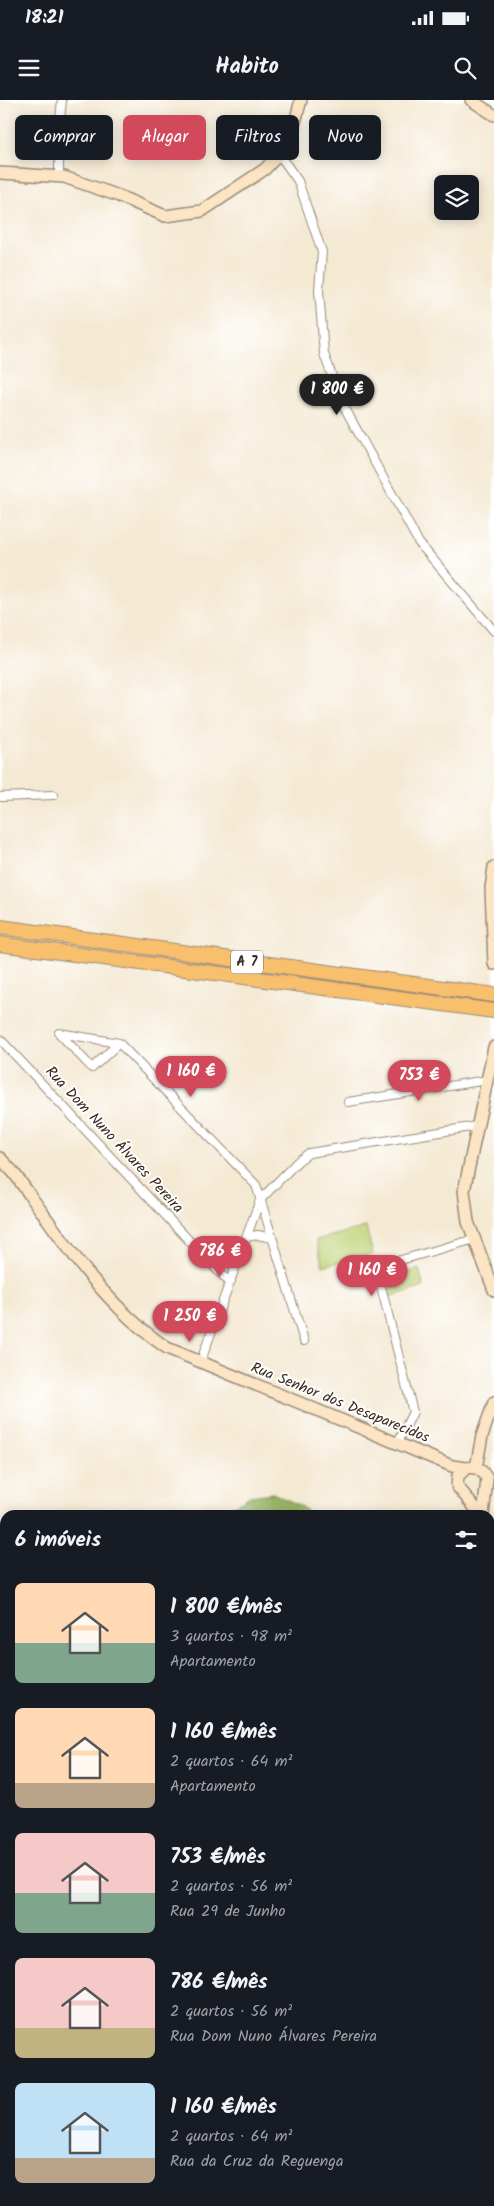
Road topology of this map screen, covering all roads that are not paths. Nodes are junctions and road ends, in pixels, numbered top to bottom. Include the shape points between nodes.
1 (62, 100) edge
2 (301, 100) edge
3 (471, 100) edge
4 (297, 115) edge
5 (494, 115) edge
6 (274, 160) edge
7 (284, 160) edge
8 (0, 173) edge
9 (59, 177) junction
10 (494, 631) edge
11 (54, 795) dead end
12 (0, 797) edge
13 (494, 867) edge
14 (492, 888) edge
15 (0, 927) edge
16 (0, 944) edge
17 (494, 964) edge
18 (494, 995) edge
19 (494, 1011) edge
20 (0, 1039) edge
21 (119, 1043) junction
22 (494, 1047) edge
23 (487, 1080) junction
24 (348, 1102) dead end
25 (478, 1126) junction
26 (0, 1158) edge
27 (260, 1200) junction
28 (246, 1237) junction
29 (272, 1238) junction
30 (475, 1239) junction
31 (231, 1280) junction
32 (494, 1290) edge
33 (304, 1341) dead end
34 (200, 1363) junction
35 (494, 1402) edge
36 (490, 1420) edge
37 (397, 1444) junction
38 (433, 1457) junction
39 (471, 1468) junction
40 (457, 1482) junction
41 (486, 1489) junction
42 (466, 1496) junction
43 (478, 1510) edge
44 (483, 1510) edge

1 - 9 street
2 - 4 street
3 - 5 street
6 - 9 street via 202,211 166,216 119,196
7 - 10 street via 298,180 322,252 319,290 324,354 342,403 419,543
8 - 9 street
11 - 12 street
13 - 14 street
14 - 17 street
15 - 18 highway, A 7
16 - 19 highway, A 7
20 - 31 street, Rua Dom Nuno Álvares Pereira via 213,1266
21 - 21 street via 67,1035 59,1033 92,1068
21 - 27 street via 256,1185
22 - 23 street
23 - 24 street
23 - 25 street
25 - 27 street via 309,1153
25 - 30 street via 464,1190 465,1207
26 - 34 street, Rua Senhor dos Desaparecidos via 94,1283 145,1332 167,1348
27 - 28 street
27 - 29 street
28 - 29 street via 258,1234
28 - 31 street
29 - 33 street
30 - 32 street
30 - 37 street via 376,1267 413,1412
31 - 34 street
34 - 37 street, Rua Senhor dos Desaparecidos
35 - 36 street
36 - 39 street
37 - 38 street, Rua Senhor dos Desaparecidos
38 - 39 street, Rua Senhor dos Desaparecidos via 452,1466
38 - 40 street, Rua Senhor dos Desaparecidos
39 - 40 street via 458,1476
39 - 41 street via 485,1474
40 - 42 street via 459,1490
41 - 42 street via 477,1497
41 - 44 street
42 - 43 street

